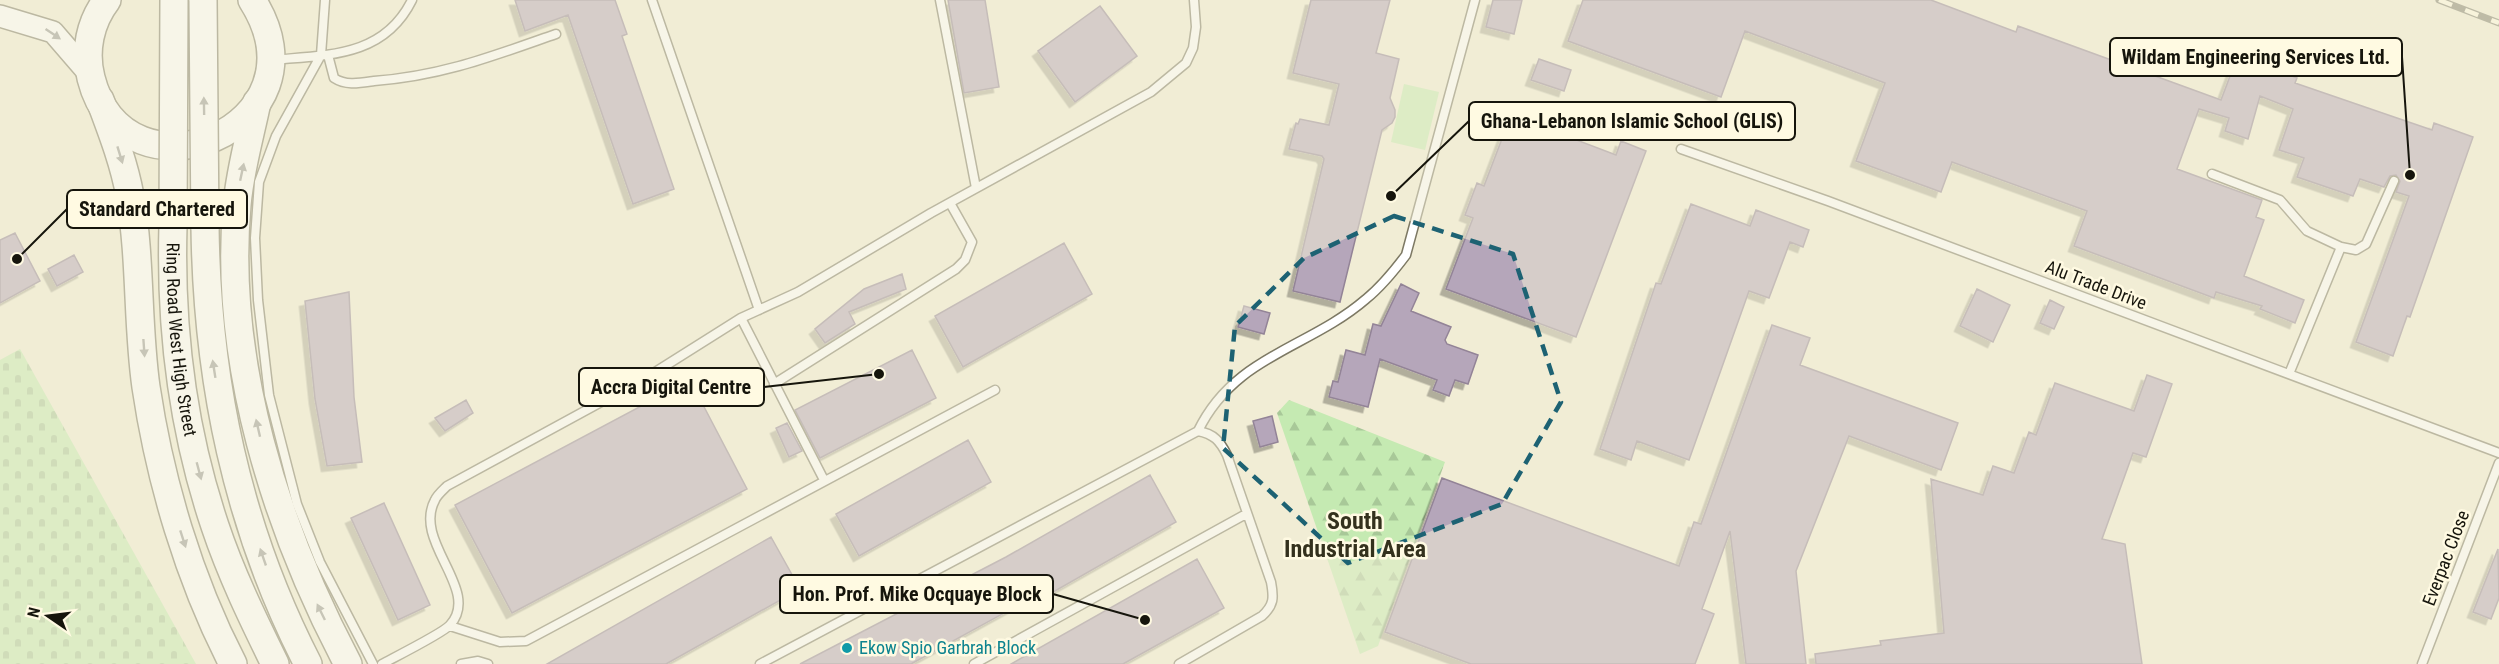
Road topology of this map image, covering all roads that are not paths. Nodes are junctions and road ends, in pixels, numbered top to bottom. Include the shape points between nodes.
1 (107, 0) edge
2 (174, 0) edge
3 (203, 0) edge
4 (325, 0) edge
5 (412, 0) edge
6 (652, 0) edge
7 (940, 0) edge
8 (1194, 0) edge
9 (1475, 0) edge
10 (256, 3) edge
11 (0, 16) edge
12 (556, 34) dead end
13 (324, 55) junction
14 (270, 60) junction
15 (95, 88) junction
16 (257, 102) junction
17 (1681, 149) dead end
18 (2212, 174) dead end
19 (2394, 181) dead end
20 (976, 188) junction
21 (950, 203) junction
22 (2341, 247) junction
23 (759, 310) junction
24 (741, 318) junction
25 (2289, 374) junction
26 (774, 384) junction
27 (995, 390) dead end
28 (1198, 431) junction
29 (2499, 453) edge
30 (2499, 464) edge
31 (824, 480) junction
32 (1246, 514) junction
33 (450, 626) junction
34 (233, 664) edge
35 (275, 664) edge
36 (308, 664) edge
37 (348, 664) edge
38 (373, 664) edge
39 (382, 664) edge
40 (461, 664) edge
41 (488, 664) edge
42 (760, 664) edge
43 (974, 664) edge
44 (1179, 664) edge
45 (2422, 664) edge

1 - 15 main road, Ring Road West High Street via 89,40
2 -> 35 main road, Ring Road West High Street, bridge via 173,226 178,350 186,411 215,525
36 -> 3 main road, Ring Road West High Street, bridge via 269,573 239,485 211,350 205,227
4 - 13 lane
5 - 13 lane via 389,32 358,48
6 - 23 lane
7 - 20 lane
8 - 20 lane via 1196,27 1192,48 1186,63 1174,75 1132,103
9 - 28 lane via 1406,255 1365,301 1253,367 1223,391
10 - 14 main road via 266,26
11 -> 15 street via 53,32
12 - 13 lane via 445,72 409,79 349,84 334,78
13 - 14 lane
13 - 38 lane via 276,136 259,182 255,238 258,300 269,394 297,504 320,562
14 - 16 main road via 268,78
15 - 16 main road via 125,129 159,145 178,147 215,139 246,117
15 -> 34 main road, Ring Road West High Street via 130,195 146,385 168,492 203,598
37 -> 16 main road via 312,593 270,482 246,373 237,285 237,206
17 - 25 lane, Alu Trade Drive
18 - 22 lane via 2280,200 2307,231
19 - 22 lane via 2366,244 2356,250
20 - 21 lane
21 - 23 lane via 798,292
21 - 26 lane via 972,242 965,260
22 - 25 lane
23 - 24 lane
24 - 26 lane
24 - 33 lane via 649,376 447,486 435,500 429,521 430,533 456,588 457,611
25 - 29 lane, Alu Trade Drive
26 - 31 lane
27 - 31 lane
28 - 32 lane via 1211,434 1220,442 1235,473
28 - 42 lane
30 - 45 lane, Everpac Close
31 - 33 lane via 526,641 487,640
32 - 43 lane
32 - 44 lane via 1271,582 1274,599 1270,609 1242,630
33 - 39 lane
40 - 41 lane

